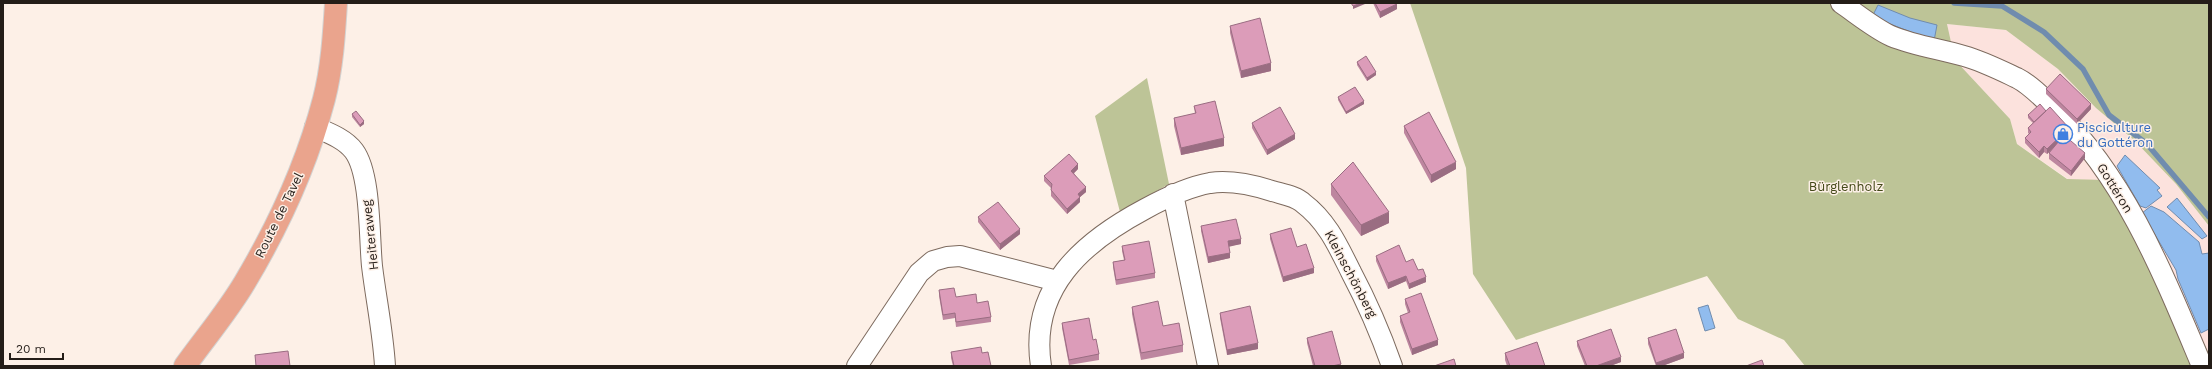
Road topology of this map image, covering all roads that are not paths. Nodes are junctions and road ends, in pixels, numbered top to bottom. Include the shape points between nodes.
1 (336, 3) edge
2 (1841, 3) edge
3 (315, 127) junction
4 (1173, 194) junction
5 (1057, 281) junction
6 (185, 366) edge
7 (385, 366) edge
8 (857, 366) edge
9 (1041, 366) edge
10 (1208, 366) edge
11 (1392, 366) edge
12 (2202, 366) edge

1 - 3 main road, Route de Tavel via 333,46 324,98
2 - 12 street, Gottéron via 1890,35 1917,46 1966,56 2019,79 2074,129 2108,174 2137,224 2171,293
3 - 6 main road, Route de Tavel via 286,206 245,283
3 - 7 street, Heiteraweg via 347,144 359,160 367,201 372,266
4 - 5 street, Kleinschönberg via 1124,220 1080,252
4 - 10 street
4 - 11 street, Kleinschönberg via 1210,183 1250,184 1302,202 1330,230 1376,321
5 - 8 street via 960,256 933,261 919,273
5 - 9 street, Kleinschönberg via 1042,321 1039,352

